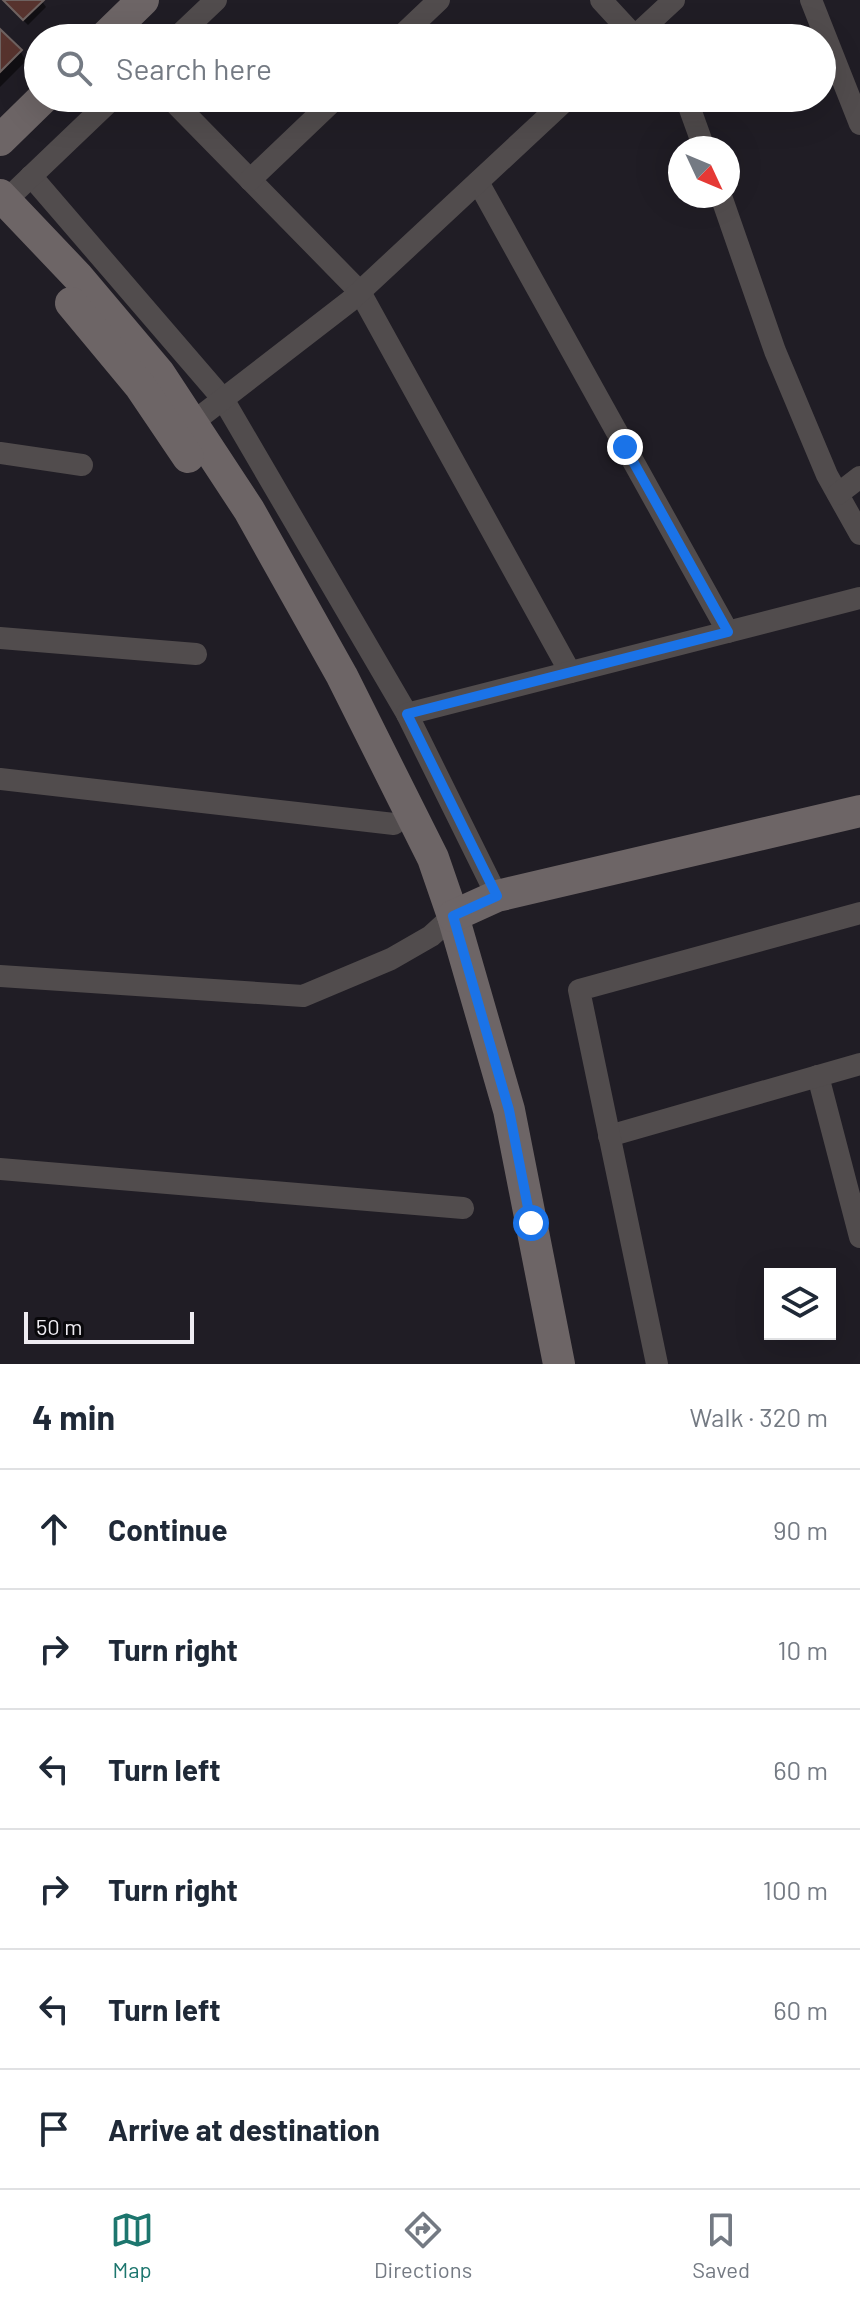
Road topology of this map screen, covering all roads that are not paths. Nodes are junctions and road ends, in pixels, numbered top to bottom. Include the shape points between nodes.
1 (143, 0) edge
2 (216, 0) edge
3 (439, 0) edge
4 (601, 0) edge
5 (674, 0) edge
6 (811, 0) edge
7 (118, 24) edge
8 (191, 24) edge
9 (414, 24) edge
10 (623, 24) edge
11 (649, 24) edge
12 (820, 24) edge
13 (836, 63) edge
14 (29, 112) edge
15 (98, 112) edge
16 (184, 112) edge
17 (321, 112) edge
18 (553, 112) edge
19 (691, 112) edge
20 (860, 124) edge
21 (700, 136) edge
22 (0, 140) edge
23 (31, 176) junction
24 (250, 180) junction
25 (478, 182) junction
26 (1, 207) edge
27 (725, 208) edge
28 (360, 292) junction
29 (223, 399) junction
30 (192, 423) junction
31 (0, 453) edge
32 (82, 465) dead end
33 (860, 477) edge
34 (838, 494) junction
35 (860, 534) edge
36 (860, 598) edge
37 (728, 632) junction
38 (0, 638) edge
39 (196, 654) dead end
40 (570, 672) junction
41 (407, 714) junction
42 (0, 779) edge
43 (860, 811) edge
44 (394, 824) junction
45 (497, 896) junction
46 (860, 913) edge
47 (453, 916) junction
48 (0, 976) edge
49 (860, 1064) edge
50 (818, 1076) junction
51 (609, 1136) junction
52 (0, 1169) edge
53 (463, 1208) dead end
54 (860, 1237) edge
55 (559, 1364) edge
56 (657, 1364) edge

1 - 7 street
2 - 8 street
3 - 9 street
4 - 10 street
5 - 11 street
6 - 12 street
13 - 20 street
14 - 22 street
15 - 23 street
16 - 24 street
17 - 24 street
18 - 25 street
19 - 21 street
23 - 26 street
23 - 29 street
24 - 28 street
25 - 28 street
25 - 37 street
26 - 30 street via 78,277 159,373
26 - 44 street via 140,386 213,493 292,628
27 - 34 street via 775,351
28 - 29 street
28 - 40 street
29 - 30 street
29 - 41 street
30 - 47 street via 249,510 342,676 433,858
31 - 32 street
33 - 34 street
34 - 35 street
36 - 37 street
37 - 40 street
38 - 39 street
40 - 41 street
41 - 45 street
42 - 44 street
43 - 45 street
44 - 47 street via 417,868
45 - 47 street
46 - 51 street via 579,990
47 - 48 street via 391,959 303,996
47 - 55 street via 509,1110
49 - 50 street
50 - 51 street
50 - 54 street
51 - 56 street
52 - 53 street

